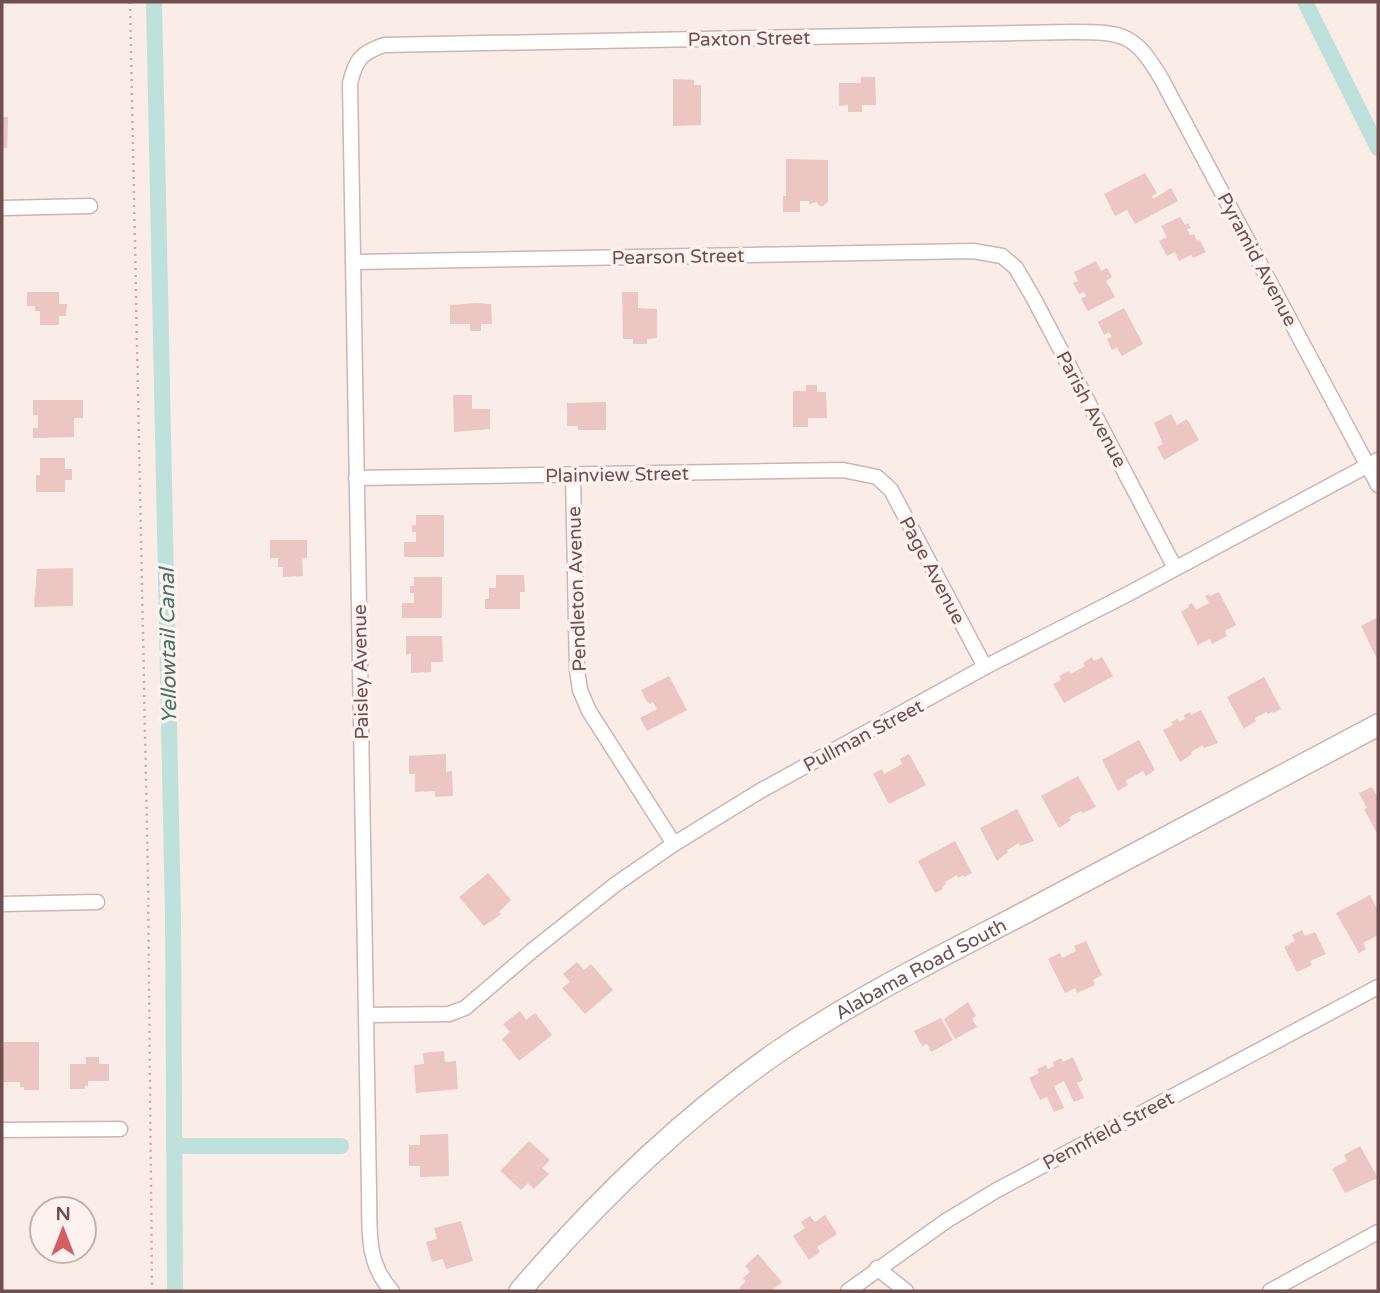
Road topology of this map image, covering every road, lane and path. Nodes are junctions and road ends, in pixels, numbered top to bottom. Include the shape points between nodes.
1 (130, 2) edge
2 (1131, 38) joint
3 (367, 51) joint
4 (90, 206) dead end
5 (2, 208) edge
6 (1002, 256) joint
7 (353, 262) junction
8 (1373, 463) edge
9 (573, 475) junction
10 (877, 477) joint
11 (356, 478) junction
12 (1378, 485) edge
13 (1175, 568) junction
14 (985, 667) junction
15 (1378, 725) edge
16 (674, 844) junction
17 (97, 902) dead end
18 (2, 904) edge
19 (1378, 987) edge
20 (367, 1015) junction
21 (120, 1129) dead end
22 (2, 1130) edge
23 (1378, 1232) edge
24 (877, 1268) junction
25 (152, 1291) edge
26 (392, 1291) edge
27 (520, 1291) edge
28 (848, 1291) edge
29 (906, 1291) edge
30 (1270, 1291) edge

1 - 25 path
2 - 3 street, Paxton Street via 1107,32 1072,32 384,45
2 - 8 street, Pyramid Avenue via 1163,80
3 - 7 street, Paisley Avenue via 354,66 350,83
4 - 5 street
6 - 7 street, Pearson Street via 974,251
6 - 13 street, Parish Avenue via 1016,268 1034,299
7 - 11 street, Paisley Avenue
8 - 12 street, Pyramid Avenue
8 - 13 street, Pullman Street
9 - 10 street, Plainview Street via 843,470
9 - 11 street, Plainview Street
9 - 16 street, Pendleton Avenue via 580,690
10 - 14 street, Page Avenue via 891,490
11 - 20 street, Paisley Avenue
13 - 14 street, Pullman Street
14 - 16 street, Pullman Street via 760,791
15 - 27 street, Alabama Road South via 868,995 788,1046 653,1152 583,1220
16 - 20 street, Pullman Street via 606,892 466,1008 430,1016
17 - 18 street
19 - 24 street, Pennfield Street via 997,1190
20 - 26 street, Paisley Avenue via 371,1250 376,1270
21 - 22 street
23 - 30 street
24 - 28 street, Pennfield Street
24 - 29 street

